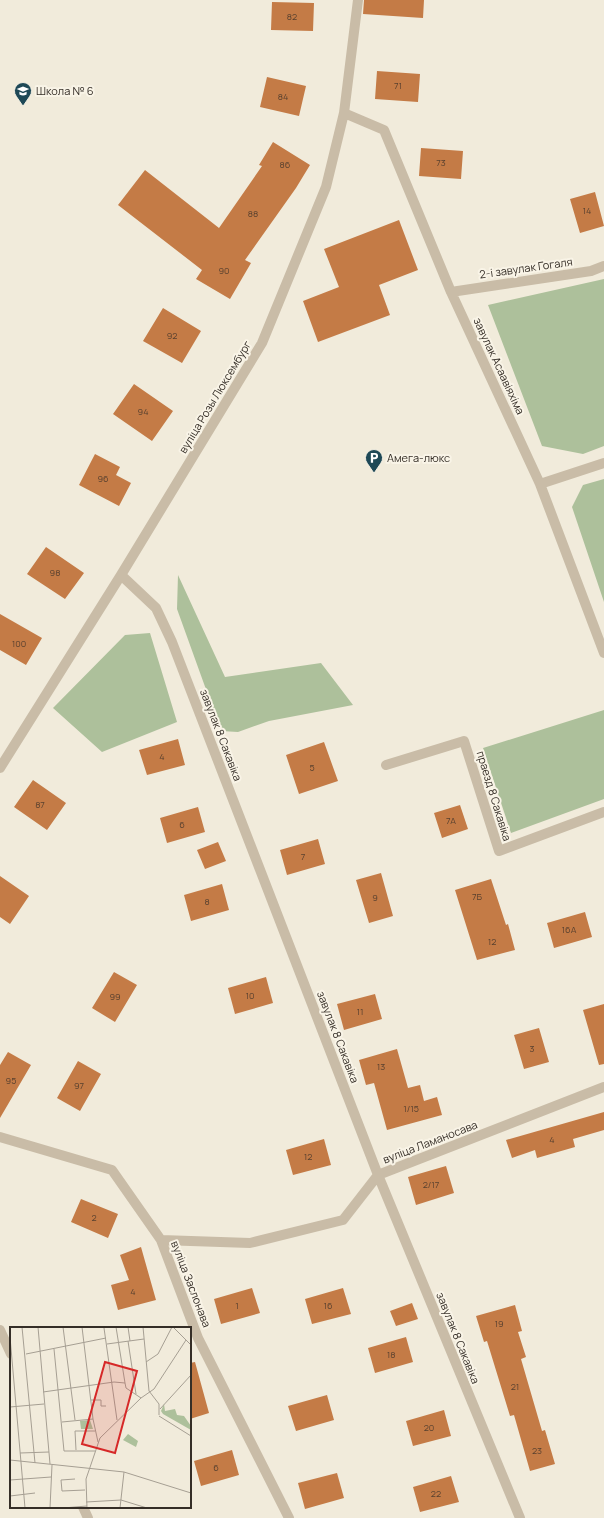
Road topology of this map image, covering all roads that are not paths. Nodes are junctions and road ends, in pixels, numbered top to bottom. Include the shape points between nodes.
1 (358, 0) edge
2 (344, 113) junction
3 (604, 266) edge
4 (451, 292) junction
5 (604, 463) edge
6 (540, 484) junction
7 (121, 575) junction
8 (604, 653) edge
9 (386, 765) dead end
10 (0, 768) edge
11 (604, 812) edge
12 (604, 1087) edge
13 (0, 1137) edge
14 (378, 1175) junction
15 (161, 1240) junction
16 (0, 1330) edge
17 (10, 1352) edge
18 (83, 1508) edge
19 (88, 1518) edge
20 (289, 1518) edge
21 (520, 1518) edge

1 - 2 street, вуліца Розы Люксембург
2 - 4 street, завулак Асаавіяхіма via 384,130
2 - 7 street, вуліца Розы Люксембург via 326,187 262,343
3 - 4 street, 2-і завулак Гогаля via 591,271
4 - 6 street, завулак Асаавіяхіма
5 - 6 street
6 - 8 street, завулак Асаавіяхіма
7 - 10 street, вуліца Розы Люксембург
7 - 14 street, завулак 8 Сакавіка via 156,608 172,642
9 - 11 street, праезд 8 Сакавіка via 464,741 499,852
12 - 14 street, вуліца Ламаносава
13 - 15 street, вуліца Заслонава via 112,1170
14 - 15 street, вуліца Ламаносава via 343,1220 250,1243
14 - 21 street, завулак 8 Сакавіка
15 - 20 street, вуліца Заслонава via 198,1338
16 - 17 street
18 - 19 street

